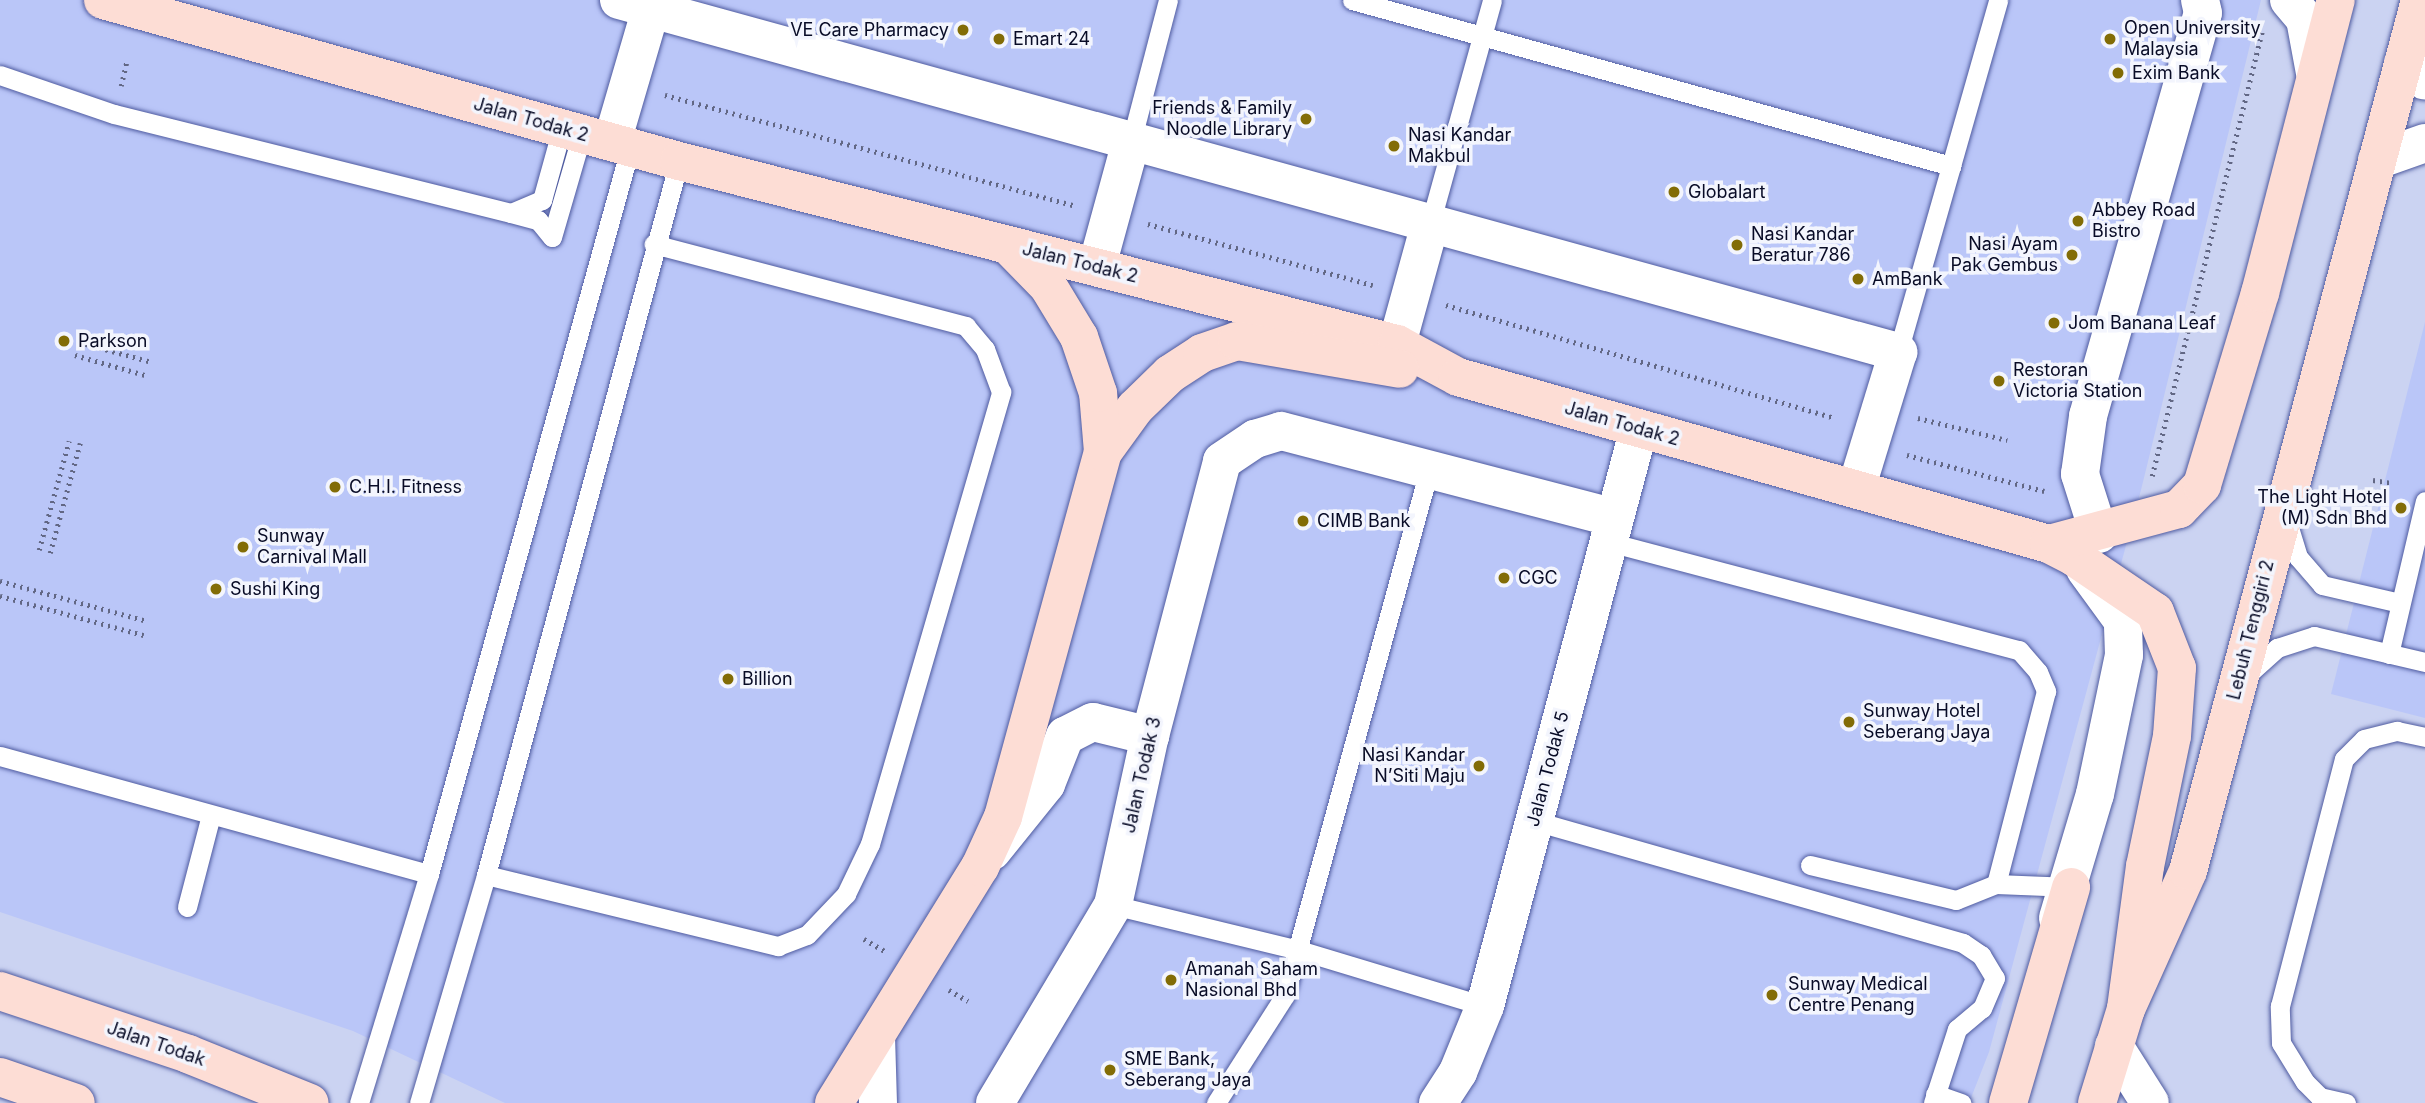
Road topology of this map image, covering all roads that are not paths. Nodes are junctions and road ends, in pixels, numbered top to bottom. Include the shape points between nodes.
1 (103, 0) edge
2 (1168, 0) edge
3 (1352, 0) edge
4 (1492, 0) edge
5 (1998, 0) edge
6 (2336, 0) edge
7 (2420, 0) edge
8 (641, 3) edge
9 (2205, 4) edge
10 (2278, 7) edge
11 (1482, 36) junction
12 (2414, 72) edge
13 (2315, 73) junction
14 (0, 75) edge
15 (597, 138) junction
16 (1131, 142) junction
17 (2425, 143) edge
18 (2376, 160) junction
19 (679, 161) junction
20 (1951, 166) junction
21 (511, 213) junction
22 (1430, 224) junction
23 (654, 244) junction
24 (1007, 244) junction
25 (1097, 266) junction
26 (1397, 344) junction
27 (1898, 352) junction
28 (1458, 377) junction
29 (1639, 428) junction
30 (1103, 452) junction
31 (1429, 470) junction
32 (1856, 489) junction
33 (2425, 501) edge
34 (2283, 506) junction
35 (1611, 530) junction
36 (2074, 545) junction
37 (2400, 603) junction
38 (2389, 654) junction
39 (2425, 662) edge
40 (2237, 683) junction
41 (1150, 736) junction
42 (2425, 737) edge
43 (0, 756) edge
44 (212, 815) junction
45 (1535, 821) junction
46 (1810, 865) dead end
47 (980, 867) junction
48 (429, 874) junction
49 (486, 875) junction
50 (1996, 884) junction
51 (2071, 887) junction
52 (1113, 905) junction
53 (187, 907) dead end
54 (1299, 950) junction
55 (2, 991) edge
56 (1485, 1006) junction
57 (2126, 1009) junction
58 (876, 1036) junction
59 (2114, 1046) junction
60 (0, 1077) edge
61 (1934, 1098) edge
62 (76, 1103) edge
63 (310, 1103) edge
64 (359, 1103) edge
65 (419, 1103) edge
66 (834, 1103) edge
67 (878, 1103) edge
68 (995, 1103) edge
69 (1216, 1103) edge
70 (1438, 1103) edge
71 (1961, 1103) edge
72 (1990, 1103) edge
73 (2008, 1103) edge
74 (2097, 1103) edge
75 (2150, 1103) edge
76 (2346, 1103) edge

1 - 15 main road, Jalan Todak 2
2 - 16 lane
3 - 11 lane
4 - 11 lane
5 - 20 lane
6 - 13 main road
7 - 12 main road, Lebuh Tenggiri 2
8 - 15 street
8 - 16 street
9 - 36 street via 2088,416
10 - 13 street via 2305,19
11 - 20 lane
11 - 22 lane
12 - 18 main road, Lebuh Tenggiri 2
13 - 36 main road via 2260,293 2202,485 2179,509
14 - 21 lane via 114,114
15 - 19 main road, Jalan Todak 2
15 - 21 lane via 542,200
15 - 21 lane via 552,237 538,220
15 - 48 lane
16 - 22 street
16 - 25 street
17 - 18 street
18 - 34 main road, Lebuh Tenggiri 2
19 - 23 lane
19 - 24 main road, Jalan Todak 2
20 - 27 lane
22 - 26 street
22 - 27 street
23 - 49 lane
23 - 49 lane via 966,326 985,348 1001,392 870,844 846,894 807,934 778,946
24 - 25 main road, Jalan Todak 2
24 - 30 main road via 1048,286 1079,337 1098,393
25 - 26 main road, Jalan Todak 2
26 - 28 main road, Jalan Todak 2
27 - 32 street
28 - 29 main road, Jalan Todak 2
28 - 30 main road via 1237,341 1202,353 1170,374 1135,408
29 - 32 main road, Jalan Todak 2
29 - 35 street, Jalan Todak 5
30 - 47 main road via 1003,817
31 - 35 street
31 - 41 street, Jalan Todak 3 via 1281,431 1255,439 1222,461
31 - 54 lane
32 - 36 main road, Jalan Todak 2
33 - 37 lane
34 - 37 lane via 2298,557 2322,585
34 - 40 main road, Lebuh Tenggiri 2
35 - 45 street, Jalan Todak 5
35 - 50 lane via 2019,650 2046,691
36 - 51 street via 2123,621 2124,655 2113,722
36 - 57 main road, Lebuh Tenggiri 2 via 2155,612 2177,668 2172,736 2145,866
37 - 38 lane
38 - 39 lane
38 - 40 lane via 2314,636 2277,648
40 - 57 main road, Lebuh Tenggiri 2 via 2188,871
41 - 47 street via 1093,722 1065,736 1046,784
41 - 52 street, Jalan Todak 3
42 - 76 lane via 2397,730 2364,738 2344,759 2280,1006 2281,1043 2305,1082 2320,1097
43 - 44 lane
44 - 48 lane
44 - 53 lane
45 - 56 street, Jalan Todak 5
45 - 61 lane via 1963,943 1981,955 1995,978 1982,1008 1957,1029
46 - 50 lane via 1956,900
47 - 58 main road
48 - 64 lane
49 - 65 lane
50 - 51 lane
51 - 72 street via 2019,1015
51 - 73 main road
52 - 54 lane
52 - 68 street, Jalan Todak 3
54 - 56 lane
54 - 69 lane via 1285,995
55 - 63 main road, Jalan Todak via 188,1054
56 - 70 street, Jalan Todak 5 via 1458,1072
57 - 59 main road, Lebuh Tenggiri 2
58 - 66 main road
58 - 67 street
59 - 74 main road, Lebuh Tenggiri 2
59 - 75 street
60 - 62 main road
61 - 71 lane

